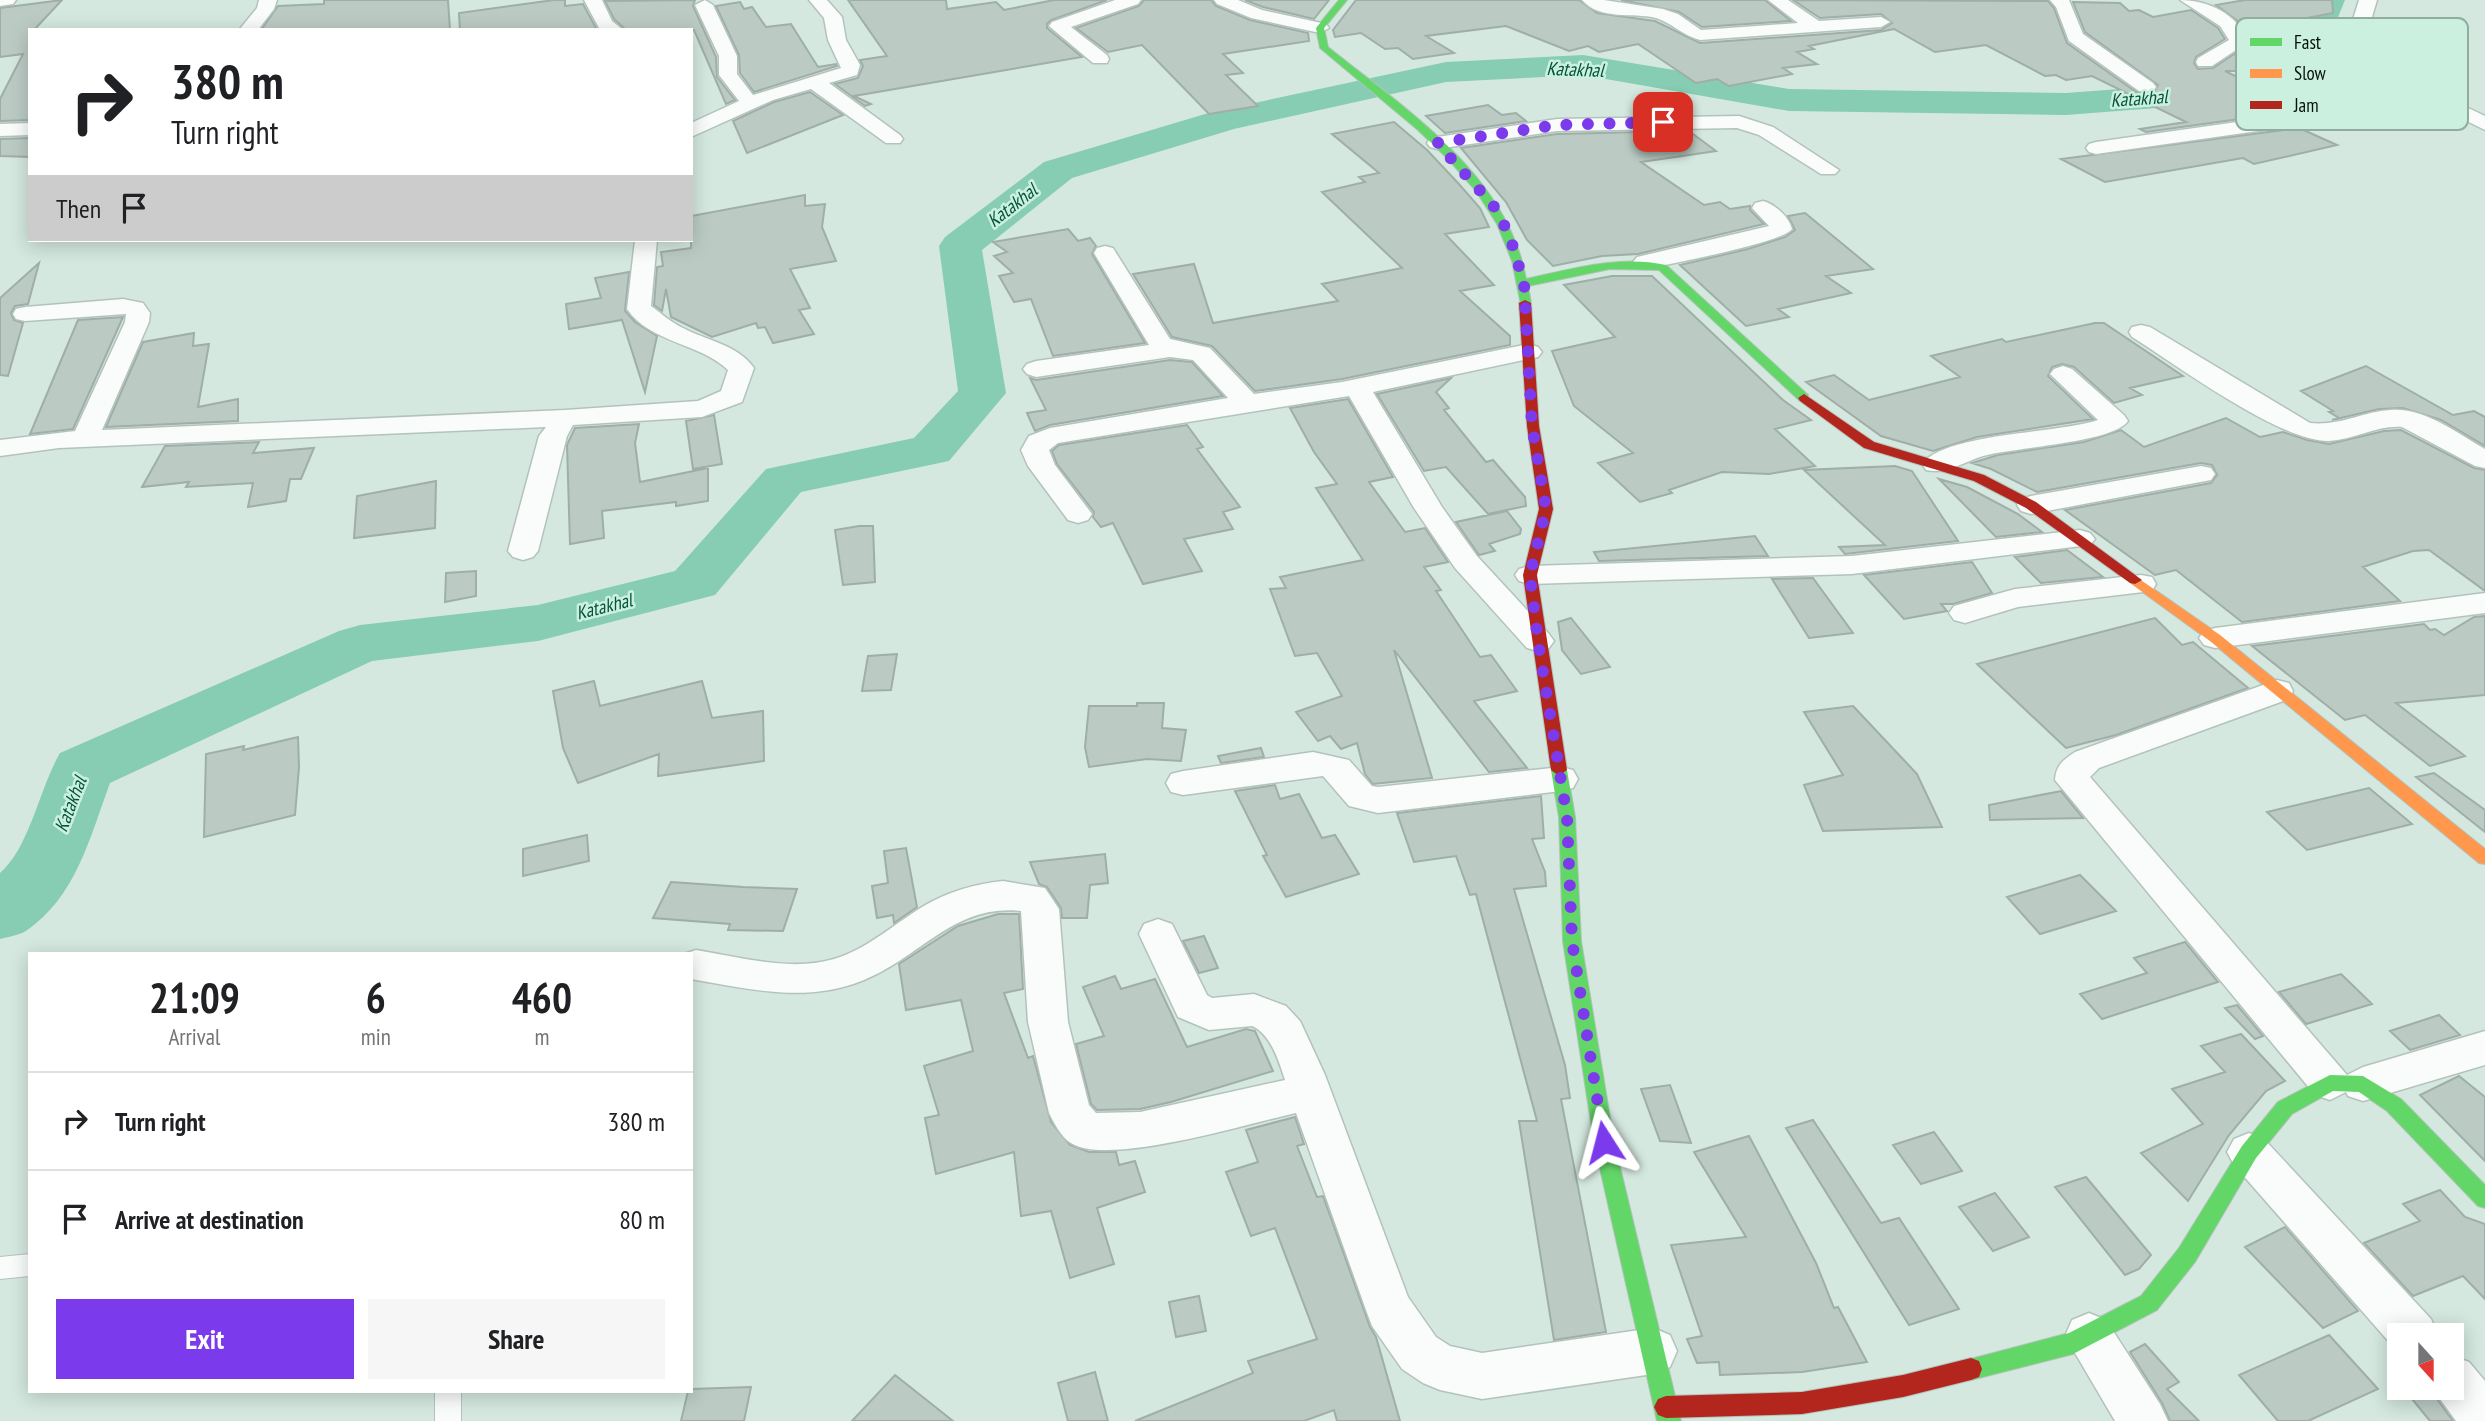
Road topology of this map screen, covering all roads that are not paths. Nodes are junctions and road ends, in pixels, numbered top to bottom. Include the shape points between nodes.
1 (7, 0) edge
2 (268, 0) edge
3 (593, 0) edge
4 (818, 0) edge
5 (1132, 0) edge
6 (1223, 0) edge
7 (1343, 0) edge
8 (1591, 0) edge
9 (1777, 0) edge
10 (2059, 0) edge
11 (2189, 0) edge
12 (2368, 0) edge
13 (0, 1) edge
14 (704, 5) dead end
15 (2362, 18) edge
16 (1881, 22) dead end
17 (250, 28) edge
18 (611, 28) edge
19 (1320, 28) junction
20 (1817, 28) junction
21 (2236, 33) edge
22 (2236, 44) edge
23 (1100, 59) dead end
24 (2206, 62) dead end
25 (813, 81) junction
26 (2146, 87) dead end
27 (750, 103) junction
28 (2468, 115) edge
29 (2485, 124) edge
30 (28, 129) edge
31 (2236, 129) edge
32 (0, 130) edge
33 (693, 130) edge
34 (893, 139) dead end
35 (1437, 143) junction
36 (2096, 148) dead end
37 (1828, 170) dead end
38 (1763, 208) dead end
39 (646, 242) edge
40 (1105, 253) dead end
41 (1645, 262) junction
42 (1524, 283) junction
43 (25, 314) dead end
44 (2141, 332) dead end
45 (1170, 349) junction
46 (1529, 352) junction
47 (1036, 369) dead end
48 (2063, 374) dead end
49 (1357, 387) junction
50 (1251, 402) junction
51 (565, 418) junction
52 (85, 439) junction
53 (0, 448) edge
54 (2485, 460) edge
55 (1936, 464) junction
56 (2201, 474) dead end
57 (2031, 505) junction
58 (1079, 514) dead end
59 (2080, 539) junction
60 (523, 551) dead end
61 (1530, 575) junction
62 (2141, 584) junction
63 (2485, 603) edge
64 (1965, 613) dead end
65 (2215, 638) junction
66 (1538, 641) junction
67 (2277, 691) junction
68 (1561, 779) junction
69 (1183, 783) dead end
70 (2485, 858) edge
71 (1158, 934) dead end
72 (696, 965) dead end
73 (2485, 1048) edge
74 (2346, 1083) junction
75 (1309, 1092) junction
76 (2249, 1152) junction
77 (2485, 1199) edge
78 (28, 1265) edge
79 (0, 1268) edge
80 (2403, 1323) edge
81 (2089, 1336) junction
82 (1653, 1351) junction
83 (448, 1393) edge
84 (2464, 1393) edge
85 (1667, 1414) edge
86 (2485, 1418) edge
87 (448, 1421) edge
88 (2143, 1421) edge

1 - 13 street
2 - 17 street
3 - 18 street
4 - 25 street via 833,17 837,40 851,65 843,74
5 - 23 street via 1058,26
6 - 19 street via 1257,14
7 - 19 street
8 - 20 street via 1615,11 1668,16 1700,35
9 - 20 street
10 - 26 street via 2075,37
11 - 21 street
12 - 15 street
14 - 27 street via 728,57 728,75
16 - 20 street
19 - 35 street via 1324,48
22 - 24 street
25 - 27 street
25 - 34 street
27 - 33 street
28 - 29 street
30 - 32 street
31 - 36 street
35 - 37 street via 1557,125 1738,122 1766,131
35 - 42 street via 1493,205 1509,234
38 - 41 street via 1780,229
39 - 51 street via 639,309 673,334 728,356 741,368 733,396 702,409
40 - 45 street via 1161,344
41 - 42 street
41 - 55 street via 1662,267 1796,392 1869,445
42 - 46 street
43 - 52 street via 123,306 138,313
44 - 54 street via 2304,430 2330,433 2390,418 2404,419
45 - 47 street
45 - 50 street via 1201,354
46 - 49 street
46 - 61 street via 1532,426 1546,509
48 - 55 street via 2115,421 2032,437
49 - 50 street
49 - 66 street via 1458,551
50 - 58 street via 1091,427 1039,442 1035,450 1042,466
51 - 52 street
51 - 60 street via 552,436
52 - 53 street
55 - 57 street via 1979,478
56 - 57 street
57 - 59 street
59 - 61 street via 1852,565
59 - 62 street
61 - 66 street
62 - 64 street via 2015,598
62 - 65 street
63 - 65 street
65 - 67 street
66 - 68 street
67 - 70 street
67 - 74 street via 2087,760 2073,770 2072,780
68 - 69 street via 1378,800 1361,797 1331,764
68 - 82 street via 1572,941 1604,1142
71 - 75 street via 1192,1006 1209,1014 1254,1010 1272,1017 1286,1033
72 - 75 street via 790,980 820,978 850,970 949,908 1007,893 1032,898 1040,909 1048,1022 1070,1113 1085,1130 1140,1130
73 - 74 street
74 - 76 street via 2285,1108
74 - 77 street via 2394,1105
75 - 82 street via 1389,1310 1419,1353 1440,1367 1482,1376
76 - 80 street
76 - 81 street via 2187,1255 2149,1303
78 - 79 lane
81 - 85 street via 1903,1386 1802,1403
81 - 88 street
82 - 85 street
83 - 87 lane
84 - 86 street

